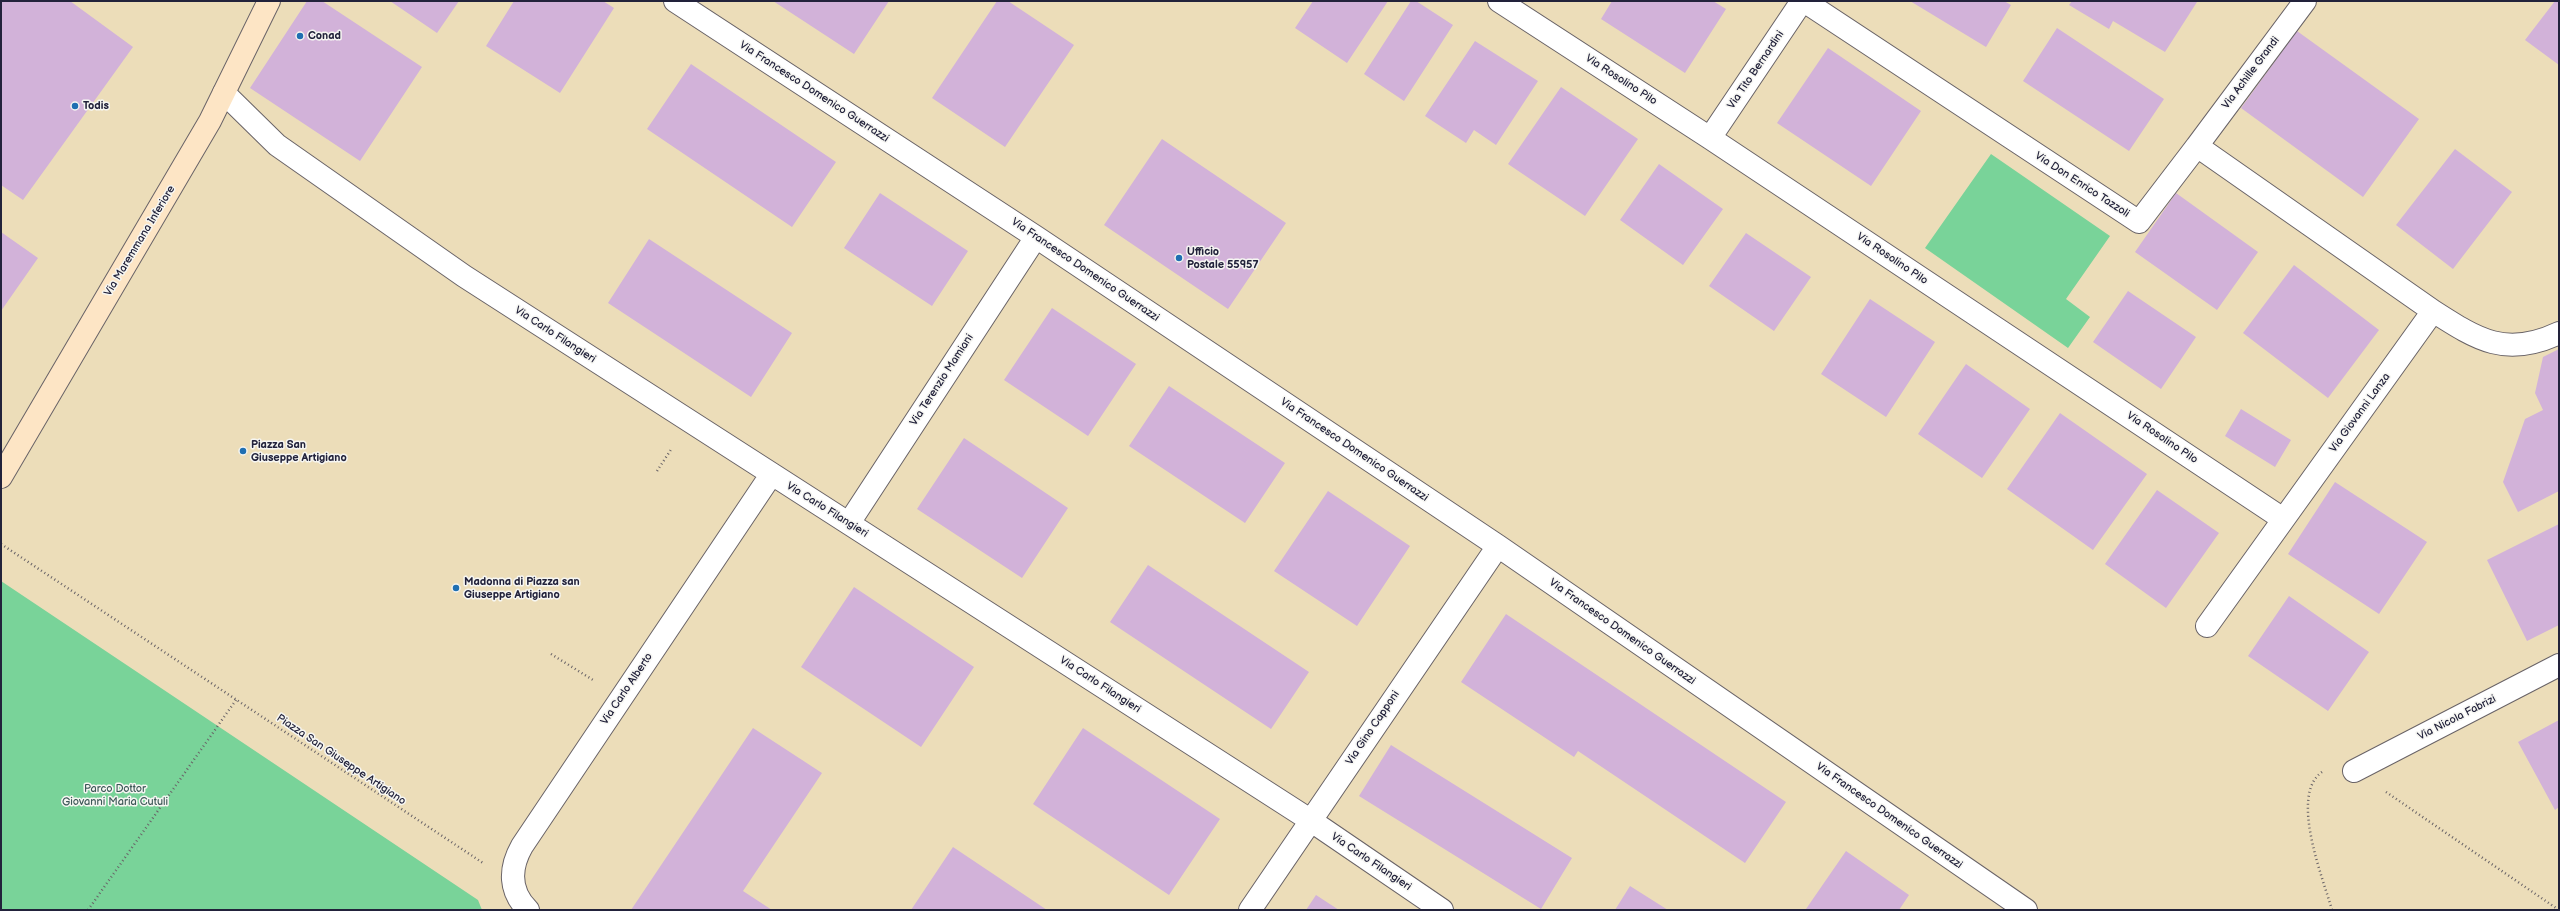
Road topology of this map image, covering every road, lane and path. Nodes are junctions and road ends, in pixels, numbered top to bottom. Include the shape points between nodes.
1 (269, 1) edge
2 (675, 1) edge
3 (1499, 1) edge
4 (1803, 1) edge
5 (2305, 1) edge
6 (224, 93) junction
7 (1710, 138) junction
8 (2196, 146) junction
9 (1036, 237) junction
10 (2434, 311) junction
11 (2559, 333) edge
12 (2, 474) edge
13 (772, 475) junction
14 (2283, 519) junction
15 (849, 523) junction
16 (1, 544) edge
17 (1498, 546) junction
18 (2206, 626) dead end
19 (551, 654) dead end
20 (2559, 664) edge
21 (621, 697) junction
22 (236, 700) junction
23 (2354, 771) junction
24 (1310, 820) junction
25 (512, 883) junction
26 (88, 910) edge
27 (528, 910) edge
28 (1250, 910) edge
29 (1442, 910) edge
30 (2026, 910) edge
31 (2332, 910) edge
32 (2559, 910) edge

1 - 6 main road, Via Maremmana Inferiore
2 - 9 street, Via Francesco Domenico Guerrazzi
3 - 7 street, Via Rosolino Pilo
4 - 7 street, Via Tito Bernardini
4 - 8 street, Via Don Enrico Tazzoli via 2139,222
5 - 8 street, Via Achille Grandi
6 - 12 main road, Via Maremmana Inferiore via 195,148
6 - 13 street, Via Carlo Filangieri via 277,145 464,276
7 - 14 street, Via Rosolino Pilo
8 - 10 street
9 - 15 street, Via Terenzio Mamiani
9 - 17 street, Via Francesco Domenico Guerrazzi
10 - 11 street via 2473,336 2497,344 2529,344
10 - 14 street, Via Giovanni Lanza
13 - 15 street, Via Carlo Filangieri
13 - 21 street, Via Carlo Alberto
14 - 18 street, Via Giovanni Lanza
15 - 24 street, Via Carlo Filangieri
16 - 22 path, Piazza San Giuseppe Artigiano
17 - 24 street, Via Gino Capponi
17 - 30 street, Via Francesco Domenico Guerrazzi
19 - 21 path
20 - 23 street, Via Nicola Fabrizi
21 - 25 street, Via Carlo Alberto via 522,846 513,865
22 - 25 path, Piazza San Giuseppe Artigiano
22 - 26 path
23 - 31 path via 2339,766 2327,768 2315,777 2308,793 2308,814 2313,842
23 - 32 path
24 - 28 street, Via Gino Capponi
24 - 29 street, Via Carlo Filangieri
25 - 27 street

